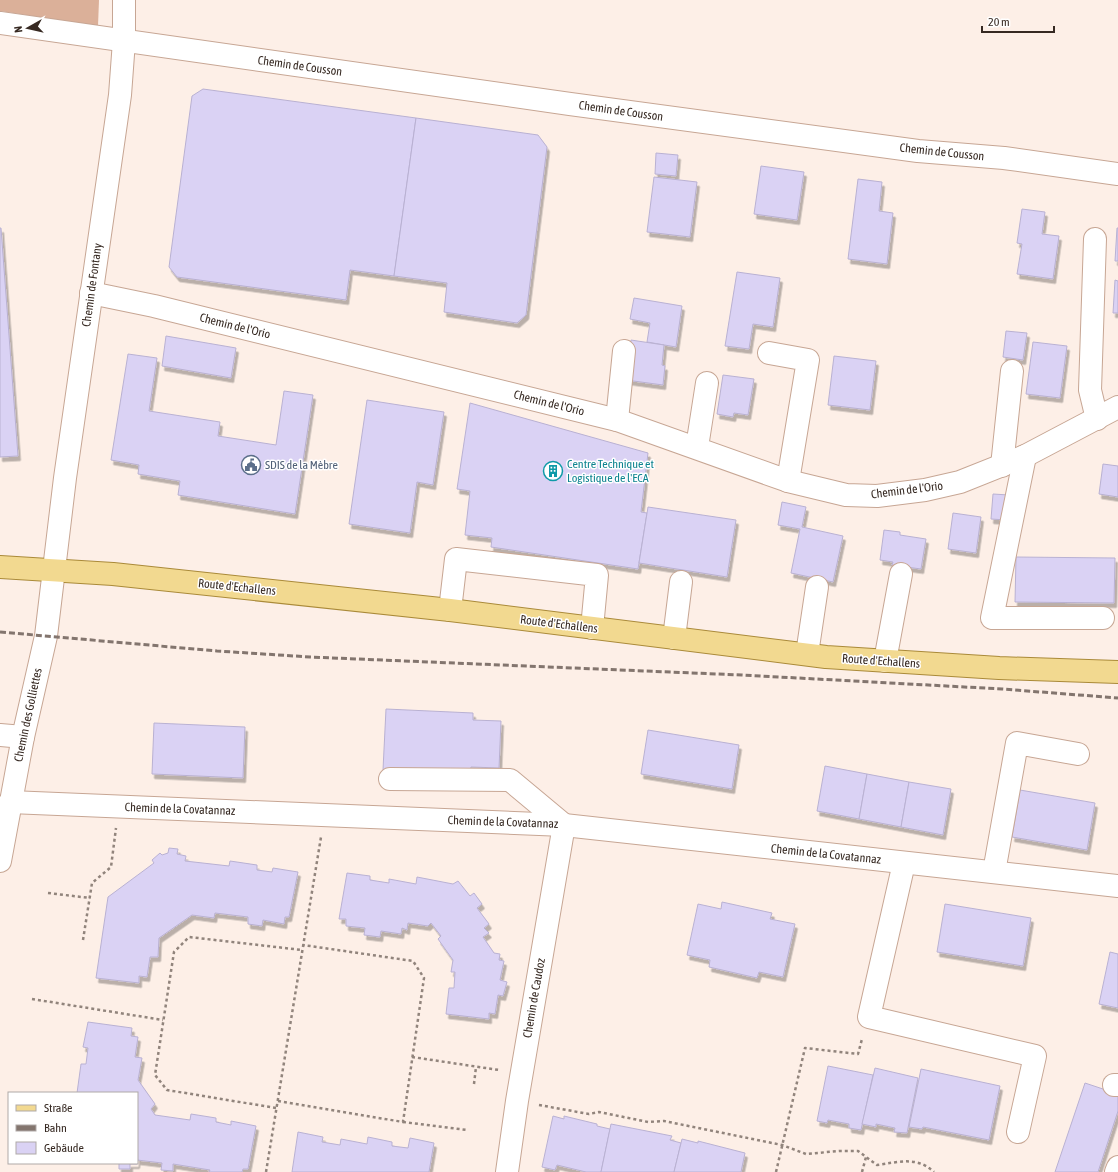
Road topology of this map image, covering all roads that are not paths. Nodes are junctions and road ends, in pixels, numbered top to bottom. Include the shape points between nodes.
1 (124, 0) edge
2 (0, 23) edge
3 (124, 41) junction
4 (1118, 174) edge
5 (1095, 239) dead end
6 (91, 293) junction
7 (624, 352) dead end
8 (769, 352) dead end
9 (1012, 371) dead end
10 (707, 383) dead end
11 (1118, 407) edge
12 (1097, 419) junction
13 (617, 420) junction
14 (697, 448) junction
15 (1025, 456) junction
16 (1002, 466) junction
17 (788, 482) junction
18 (0, 567) edge
19 (55, 570) junction
20 (901, 574) dead end
21 (681, 582) dead end
22 (817, 588) dead end
23 (450, 610) junction
24 (1103, 618) dead end
25 (592, 628) junction
26 (674, 638) junction
27 (807, 654) junction
28 (885, 661) junction
29 (1118, 672) edge
30 (0, 736) edge
31 (23, 737) junction
32 (1078, 754) dead end
33 (390, 779) dead end
34 (10, 802) junction
35 (564, 825) junction
36 (0, 861) edge
37 (904, 862) junction
38 (994, 872) junction
39 (1118, 886) edge
40 (1018, 1132) dead end
41 (1118, 1167) edge
42 (507, 1172) edge
43 (1116, 1172) edge

1 - 3 street, Chemin de Fontany
2 - 3 street, Chemin de Cousson
3 - 4 street, Chemin de Cousson via 918,151 1004,158
3 - 6 street, Chemin de Fontany via 120,95
5 - 12 street via 1090,390
6 - 13 street, Chemin de l'Orio via 154,306
6 - 19 street, Chemin de Fontany
7 - 13 street
8 - 17 street via 808,360
9 - 16 street
10 - 14 street
11 - 12 street, Chemin de l'Orio
12 - 15 street, Chemin de l'Orio
13 - 14 street, Chemin de l'Orio
14 - 17 street, Chemin de l'Orio
15 - 16 street, Chemin de l'Orio
15 - 24 street via 992,618
16 - 17 street, Chemin de l'Orio via 960,482 925,490 877,496 846,495
18 - 19 main road, Route d'Echallens
19 - 23 main road, Route d'Echallens
19 - 31 street, Chemin des Golliettes via 46,636
20 - 28 street
21 - 26 street
22 - 27 street
23 - 25 main road, Route d'Echallens
23 - 25 street via 456,560 597,575
25 - 26 main road, Route d'Echallens
26 - 27 main road, Route d'Echallens
27 - 28 main road, Route d'Echallens
28 - 29 main road, Route d'Echallens
30 - 31 street
31 - 34 street, Chemin des Golliettes
32 - 38 street via 1017,743
33 - 35 street via 510,780
34 - 35 street, Chemin de la Covatannaz
34 - 36 street, Chemin des Golliettes
35 - 37 street, Chemin de la Covatannaz
35 - 42 street, Chemin de Caudoz
37 - 38 street, Chemin de la Covatannaz
37 - 40 street via 868,1017 1035,1056
38 - 39 street, Chemin de la Covatannaz
41 - 43 street

